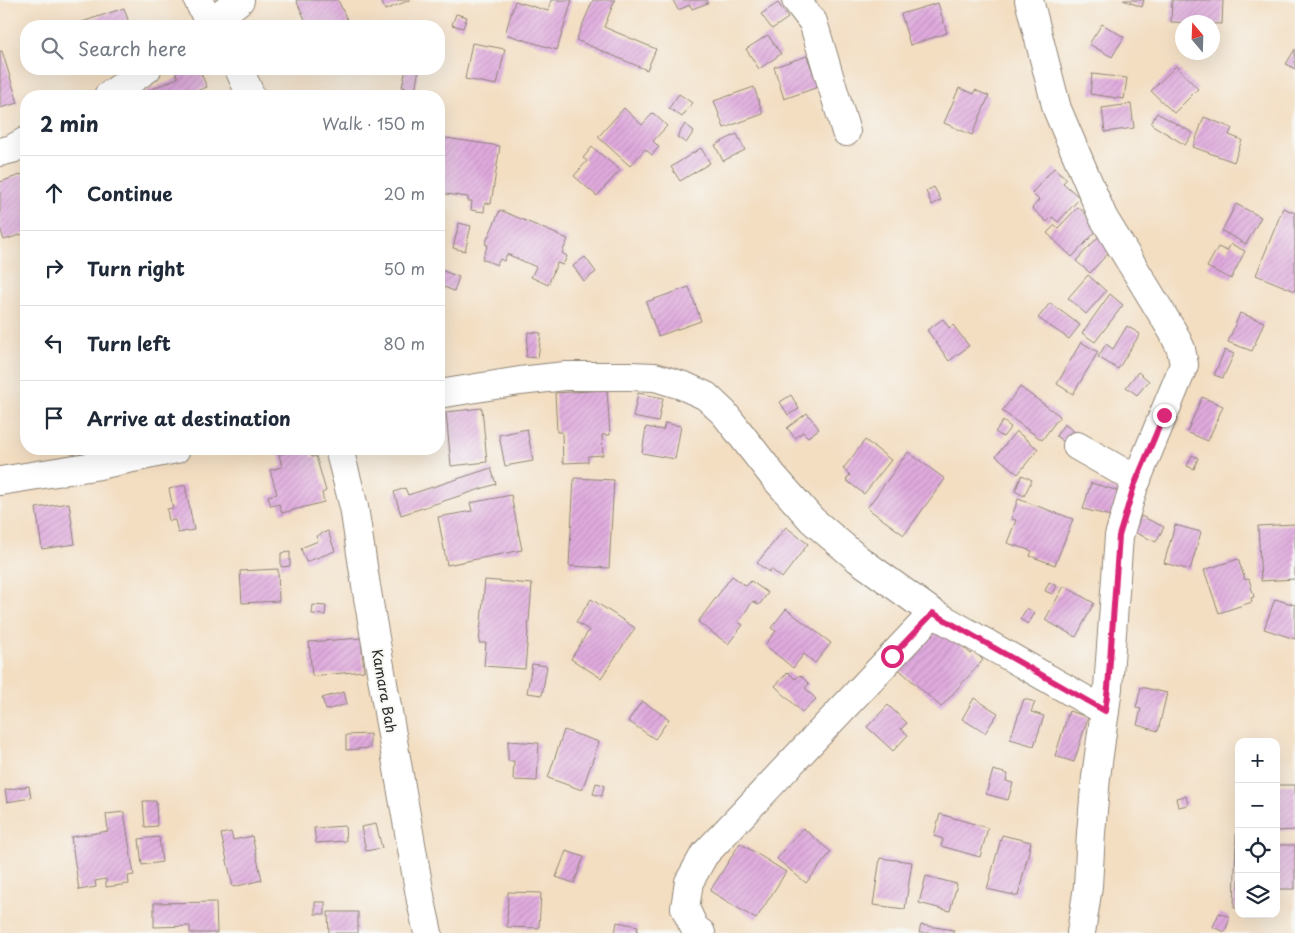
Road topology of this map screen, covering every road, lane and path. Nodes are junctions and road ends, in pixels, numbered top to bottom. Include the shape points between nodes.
1 (198, 0) edge
2 (240, 0) edge
3 (796, 0) edge
4 (1029, 0) edge
5 (206, 20) edge
6 (216, 20) edge
7 (138, 75) edge
8 (242, 75) edge
9 (117, 90) edge
10 (248, 90) edge
11 (846, 132) dead end
12 (20, 144) edge
13 (0, 152) edge
14 (445, 393) edge
15 (1076, 446) dead end
16 (147, 455) edge
17 (341, 455) edge
18 (1137, 480) junction
19 (0, 481) edge
20 (933, 613) junction
21 (1105, 711) junction
22 (428, 933) edge
23 (700, 933) edge
24 (1081, 933) edge

1 - 5 street
2 - 6 street
3 - 11 street via 813,22
4 - 18 street via 1057,109 1103,217 1181,349 1184,365
7 - 9 street
8 - 10 street
12 - 13 street
14 - 20 street via 565,376 655,377 684,386 706,396 724,413 812,520 858,560
15 - 18 street
16 - 19 street
17 - 22 street, Kamara Bah via 354,507
18 - 21 street via 1119,536
20 - 21 street
20 - 23 street via 704,855 689,882 685,908
21 - 24 street

